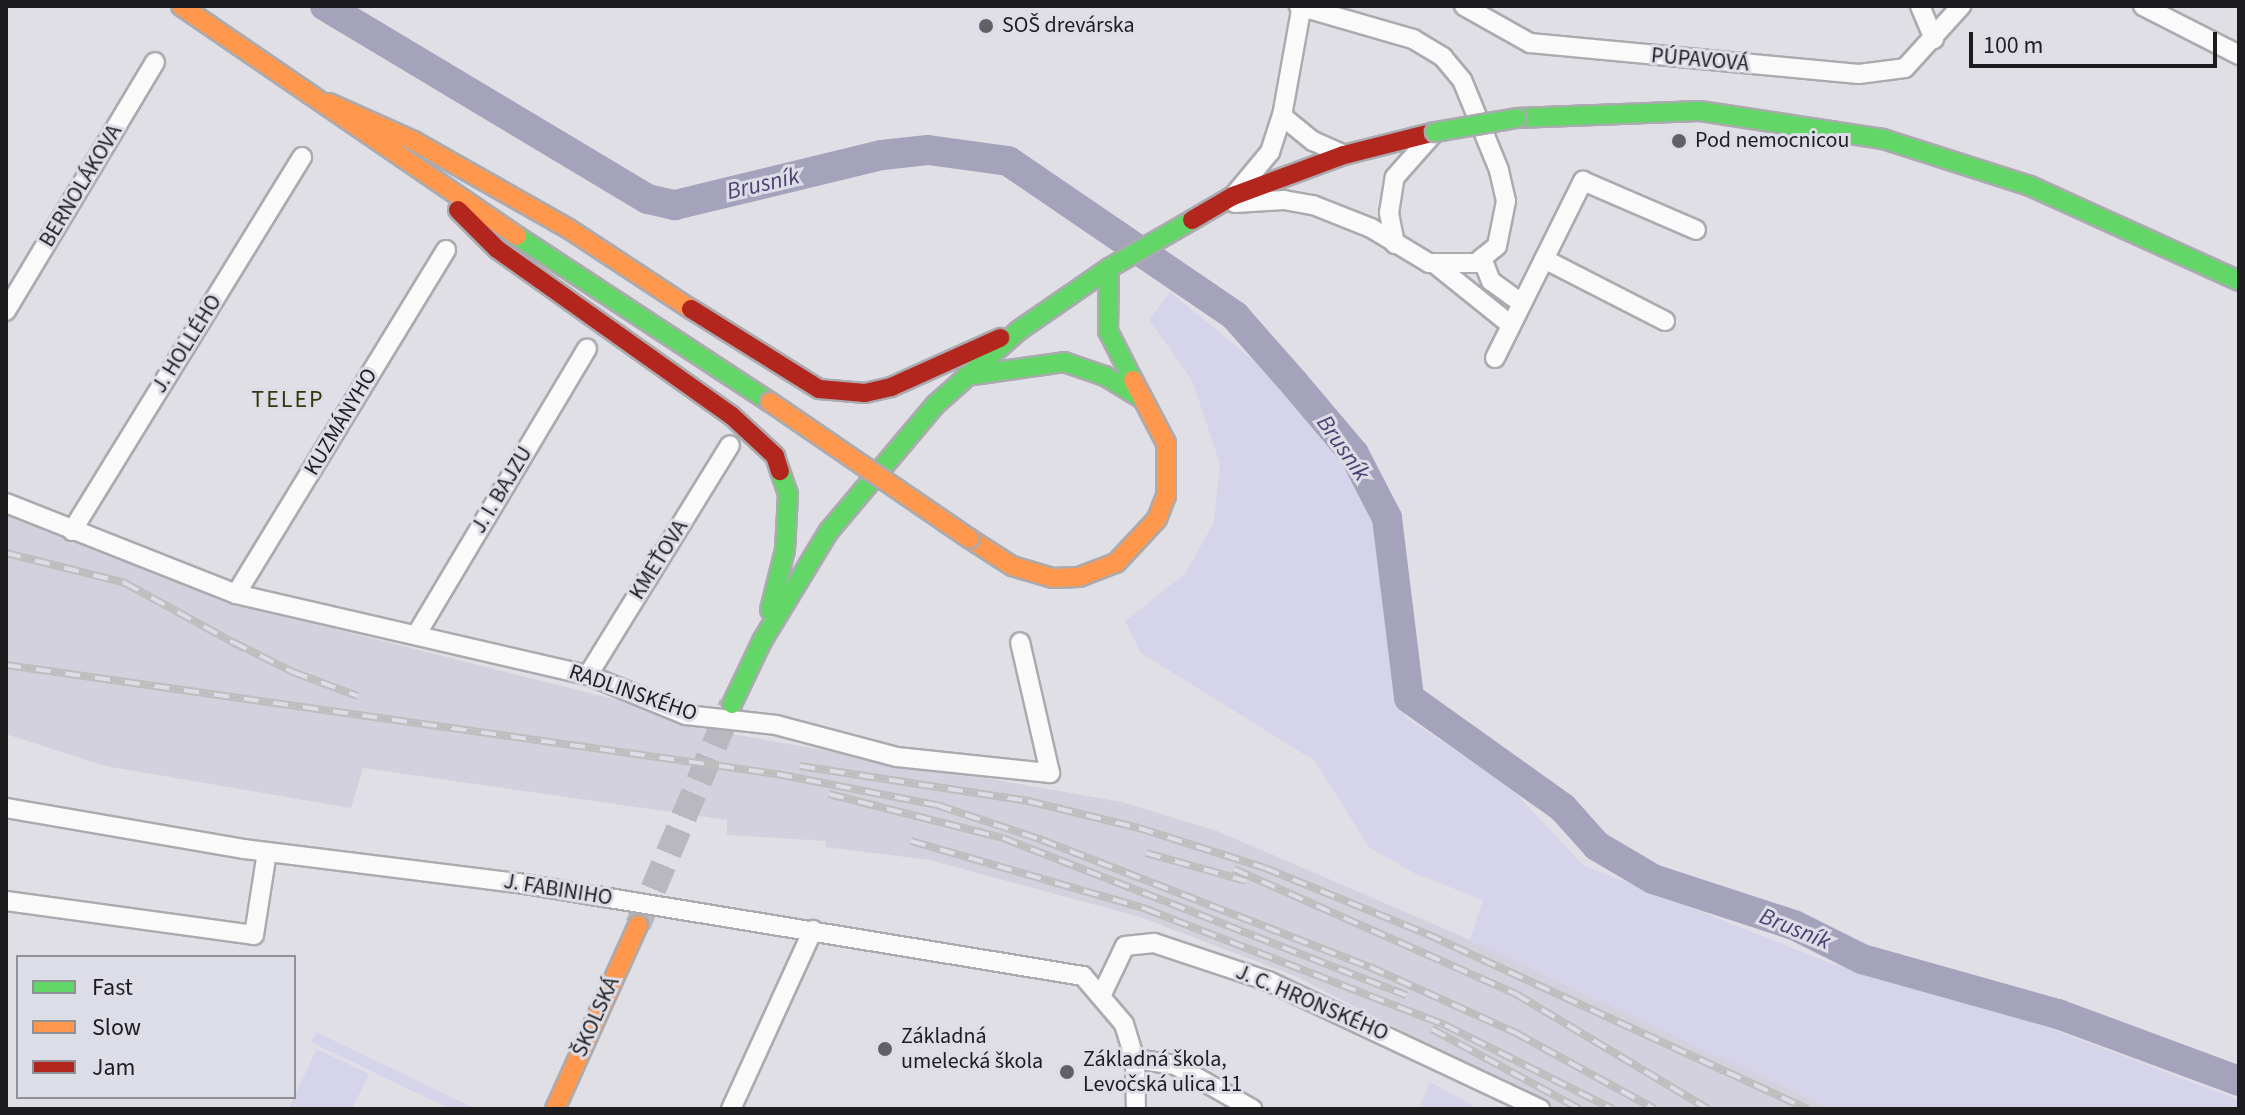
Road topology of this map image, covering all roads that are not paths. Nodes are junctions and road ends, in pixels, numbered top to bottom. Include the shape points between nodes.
1 (181, 6) edge
2 (1464, 6) edge
3 (1920, 6) edge
4 (1961, 6) edge
5 (2143, 6) edge
6 (1300, 8) edge
7 (1934, 39) junction
8 (2239, 55) edge
9 (155, 62) dead end
10 (329, 103) junction
11 (1282, 116) junction
12 (1435, 132) junction
13 (1344, 155) junction
14 (302, 157) dead end
15 (420, 172) junction
16 (1233, 196) junction
17 (1213, 207) junction
18 (1696, 230) dead end
19 (1395, 244) junction
20 (446, 250) dead end
21 (1482, 258) junction
22 (1544, 259) junction
23 (1435, 264) junction
24 (1111, 266) junction
25 (2239, 281) edge
26 (1521, 303) junction
27 (6, 311) edge
28 (1665, 321) dead end
29 (1511, 325) junction
30 (1018, 331) junction
31 (587, 348) dead end
32 (1495, 358) dead end
33 (966, 376) junction
34 (1144, 400) junction
35 (730, 445) dead end
36 (6, 503) edge
37 (72, 531) junction
38 (236, 594) junction
39 (418, 632) junction
40 (762, 641) junction
41 (1020, 642) dead end
42 (588, 675) junction
43 (732, 704) tunnel mouth
44 (6, 808) edge
45 (267, 852) junction
46 (6, 901) edge
47 (638, 925) tunnel mouth
48 (813, 930) junction
49 (1102, 994) junction
50 (1135, 1059) junction
51 (555, 1109) edge
52 (731, 1109) edge
53 (1136, 1109) edge
54 (1252, 1109) edge
55 (1540, 1109) edge

1 - 10 main road
2 - 7 street, PÚPAVOVÁ via 1530,43 1859,74 1905,68
3 - 7 street
4 - 7 street, PÚPAVOVÁ
5 - 8 street
6 - 11 street
6 - 21 street via 1413,39 1443,57 1462,80 1489,140 1506,201 1497,246
9 - 27 street, BERNOLÁKOVA
10 - 15 main road
10 - 30 main road via 414,141 569,229 819,389 865,393 891,387
11 - 13 street via 1313,141
11 - 16 street via 1270,152
12 - 13 main road
12 - 19 street via 1395,177 1389,213
12 - 25 main road, bridge via 1517,118 1616,110 1785,120 1883,139 2030,186
13 - 16 main road
14 - 37 street, J. HOLLÉHO
15 - 34 main road, bridge via 1012,566 1053,578 1079,577 1116,563 1144,538 1166,496 1166,443
15 - 40 main road via 497,249 732,416 775,456 788,494 785,550
16 - 17 main road
17 - 19 street via 1255,200 1313,205 1371,228
17 - 24 main road
18 - 22 street via 1583,181
19 - 23 street
20 - 38 street, KUZMÁNYHO
21 - 23 street
21 - 26 street via 1498,289
22 - 26 street
22 - 28 street
23 - 29 street
24 - 30 main road
24 - 34 main road via 1108,331
26 - 29 street
29 - 32 street
30 - 33 main road
31 - 39 street, J. I. BAJZU
33 - 34 main road via 1064,362 1105,376
33 - 40 main road via 887,456 829,531
35 - 42 street, KMEŤOVA
36 - 37 street, RADLINSKÉHO
37 - 38 street, RADLINSKÉHO
38 - 39 street, RADLINSKÉHO
39 - 42 street, RADLINSKÉHO
40 - 43 main road
41 - 42 street, RADLINSKÉHO via 1050,773 897,757 776,725 686,715
44 - 45 street, J. FABINIHO
45 - 46 street via 254,935
45 - 48 street, J. FABINIHO via 518,883
47 - 51 main road, ŠKOLSKÁ
48 - 49 street, J. FABINIHO via 1083,976
48 - 52 street
49 - 50 street via 1124,1024
49 - 55 street, J. C. HRONSKÉHO via 1125,946 1154,943 1268,981
50 - 53 street
50 - 54 street via 1175,1065

